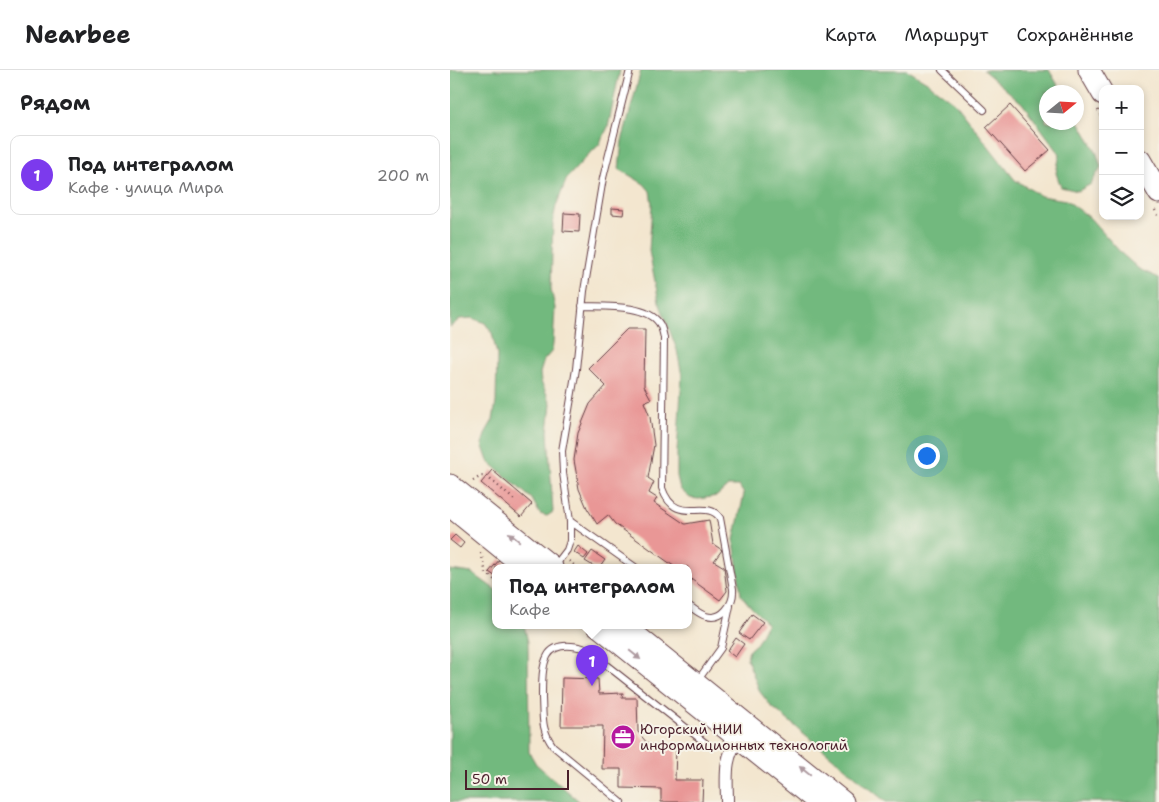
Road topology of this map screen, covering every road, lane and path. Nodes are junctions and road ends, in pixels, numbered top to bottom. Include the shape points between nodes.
1 (630, 70) edge
2 (942, 70) edge
3 (1089, 70) edge
4 (1099, 87) edge
5 (984, 110) dead end
6 (1144, 167) edge
7 (1159, 193) edge
8 (582, 306) junction
9 (460, 484) edge
10 (517, 502) dead end
11 (450, 506) edge
12 (570, 521) junction
13 (521, 564) edge
14 (550, 564) edge
15 (555, 564) edge
16 (631, 564) edge
17 (731, 603) junction
18 (692, 608) edge
19 (602, 629) edge
20 (628, 629) edge
21 (695, 683) junction
22 (744, 732) junction
23 (708, 745) dead end
24 (620, 802) edge
25 (727, 802) edge
26 (818, 802) edge
27 (844, 802) edge

1 - 8 lane via 603,178
2 - 5 lane
3 - 4 main road
6 - 7 main road
8 - 12 lane via 576,369 562,451
8 - 17 lane via 638,310 649,314 662,328 662,488 671,503 680,509 688,512 709,509 720,518 734,596
9 - 10 path via 486,476
14 -> 9 main road
11 - 13 main road
12 - 15 lane via 569,546
12 - 16 lane
17 - 18 lane via 721,614 712,617
17 - 21 lane via 722,648
19 -> 22 main road
20 - 21 main road
21 - 22 main road
22 - 25 street via 727,760
22 - 26 main road
27 -> 22 main road
23 - 24 lane via 586,649 568,645 552,651 545,659 542,671 546,737

